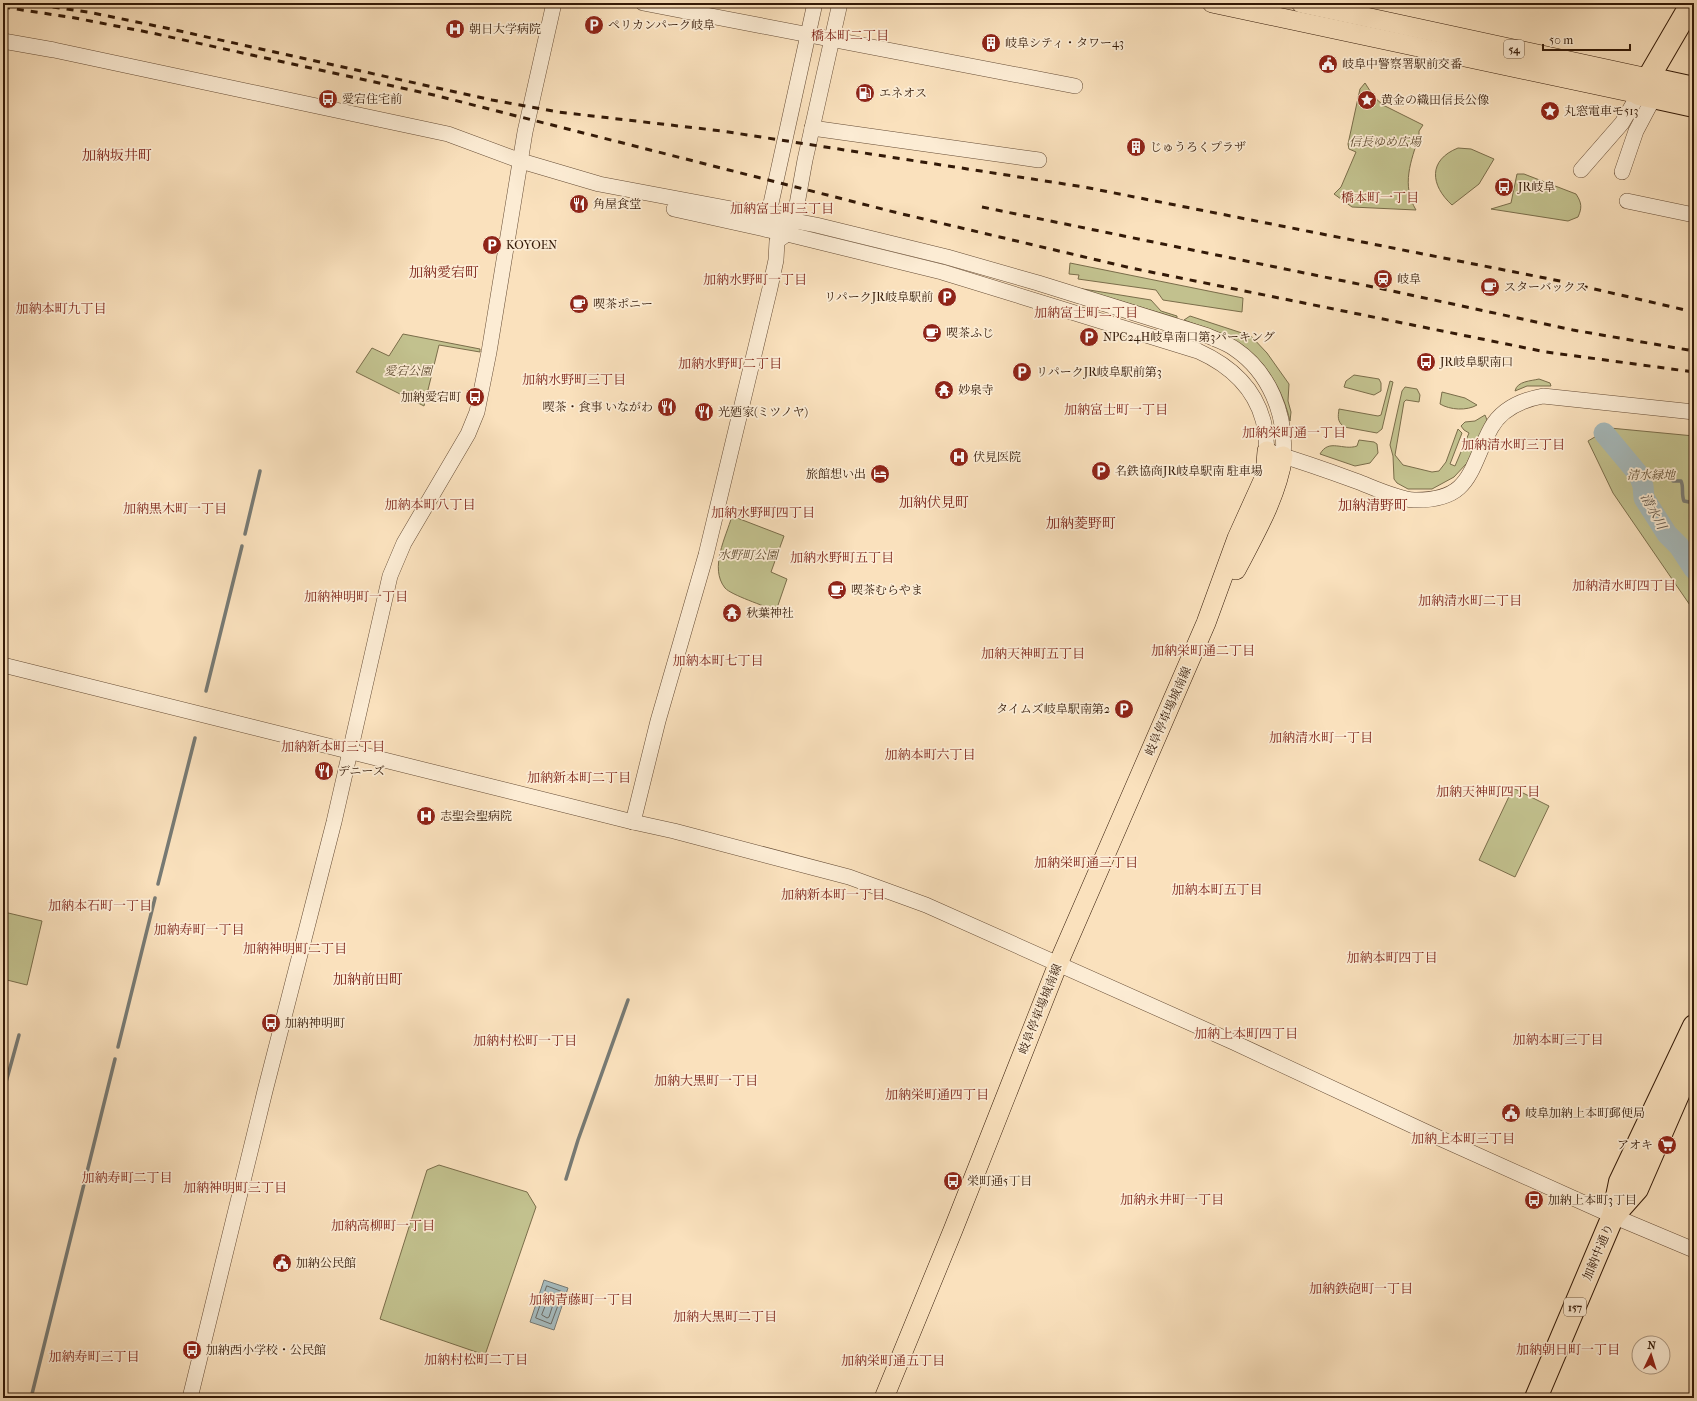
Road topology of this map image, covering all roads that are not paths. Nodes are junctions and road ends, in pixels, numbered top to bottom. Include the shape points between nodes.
1 (554, 3) edge
2 (643, 3) edge
3 (815, 3) edge
4 (840, 3) edge
5 (1212, 3) edge
6 (1301, 3) edge
7 (1692, 3) edge
8 (1357, 17) edge
9 (1378, 20) edge
10 (1694, 28) edge
11 (808, 35) junction
12 (832, 40) junction
13 (3, 41) edge
14 (1075, 86) dead end
15 (1651, 88) junction
16 (1694, 88) edge
17 (1694, 106) edge
18 (812, 128) junction
19 (1039, 160) dead end
20 (521, 161) junction
21 (1581, 170) dead end
22 (1622, 172) dead end
23 (1627, 201) dead end
24 (1694, 215) edge
25 (779, 228) junction
26 (1694, 412) edge
27 (1275, 453) junction
28 (3, 665) edge
29 (350, 752) junction
30 (633, 822) junction
31 (1058, 964) junction
32 (1694, 1026) edge
33 (1694, 1057) edge
34 (1613, 1216) junction
35 (1694, 1250) edge
36 (190, 1398) edge
37 (884, 1398) edge
38 (1536, 1398) edge

1 - 20 street
2 - 11 street
3 - 11 street
4 - 12 street
5 - 8 main road, 54
6 - 8 main road, 54
7 - 15 highway
8 - 9 main road, 54
9 - 15 main road, 54
10 - 15 highway
11 - 12 street
11 - 25 street
12 - 14 street
12 - 18 street
13 - 20 street via 448,134
15 - 16 highway
15 - 17 highway
15 - 21 street
15 - 22 street
18 - 19 street
18 - 25 street
20 - 25 street via 555,178 596,192
20 - 29 street via 477,412 468,434 394,563
23 - 24 street
25 - 27 street via 942,272 1198,351 1211,357 1241,380 1252,393
25 - 27 street via 947,257 1221,341 1245,356 1266,379 1281,421
25 - 30 street via 772,281 718,504
26 - 27 street via 1543,396 1526,399 1508,410 1492,428 1465,483 1451,494 1412,500
27 - 31 main road, 岐阜停車場城南線 via 1278,481 1251,542 1206,623
28 - 29 street
29 - 30 street
29 - 36 street
30 - 31 street via 849,877 926,905
31 - 34 street
31 - 37 main road, 岐阜停車場城南線
32 - 34 highway, 加納中通り / 157 via 1620,1182
33 - 34 highway, 加納中通り / 157 via 1637,1189
34 - 35 street
34 - 38 highway, 加納中通り / 157

